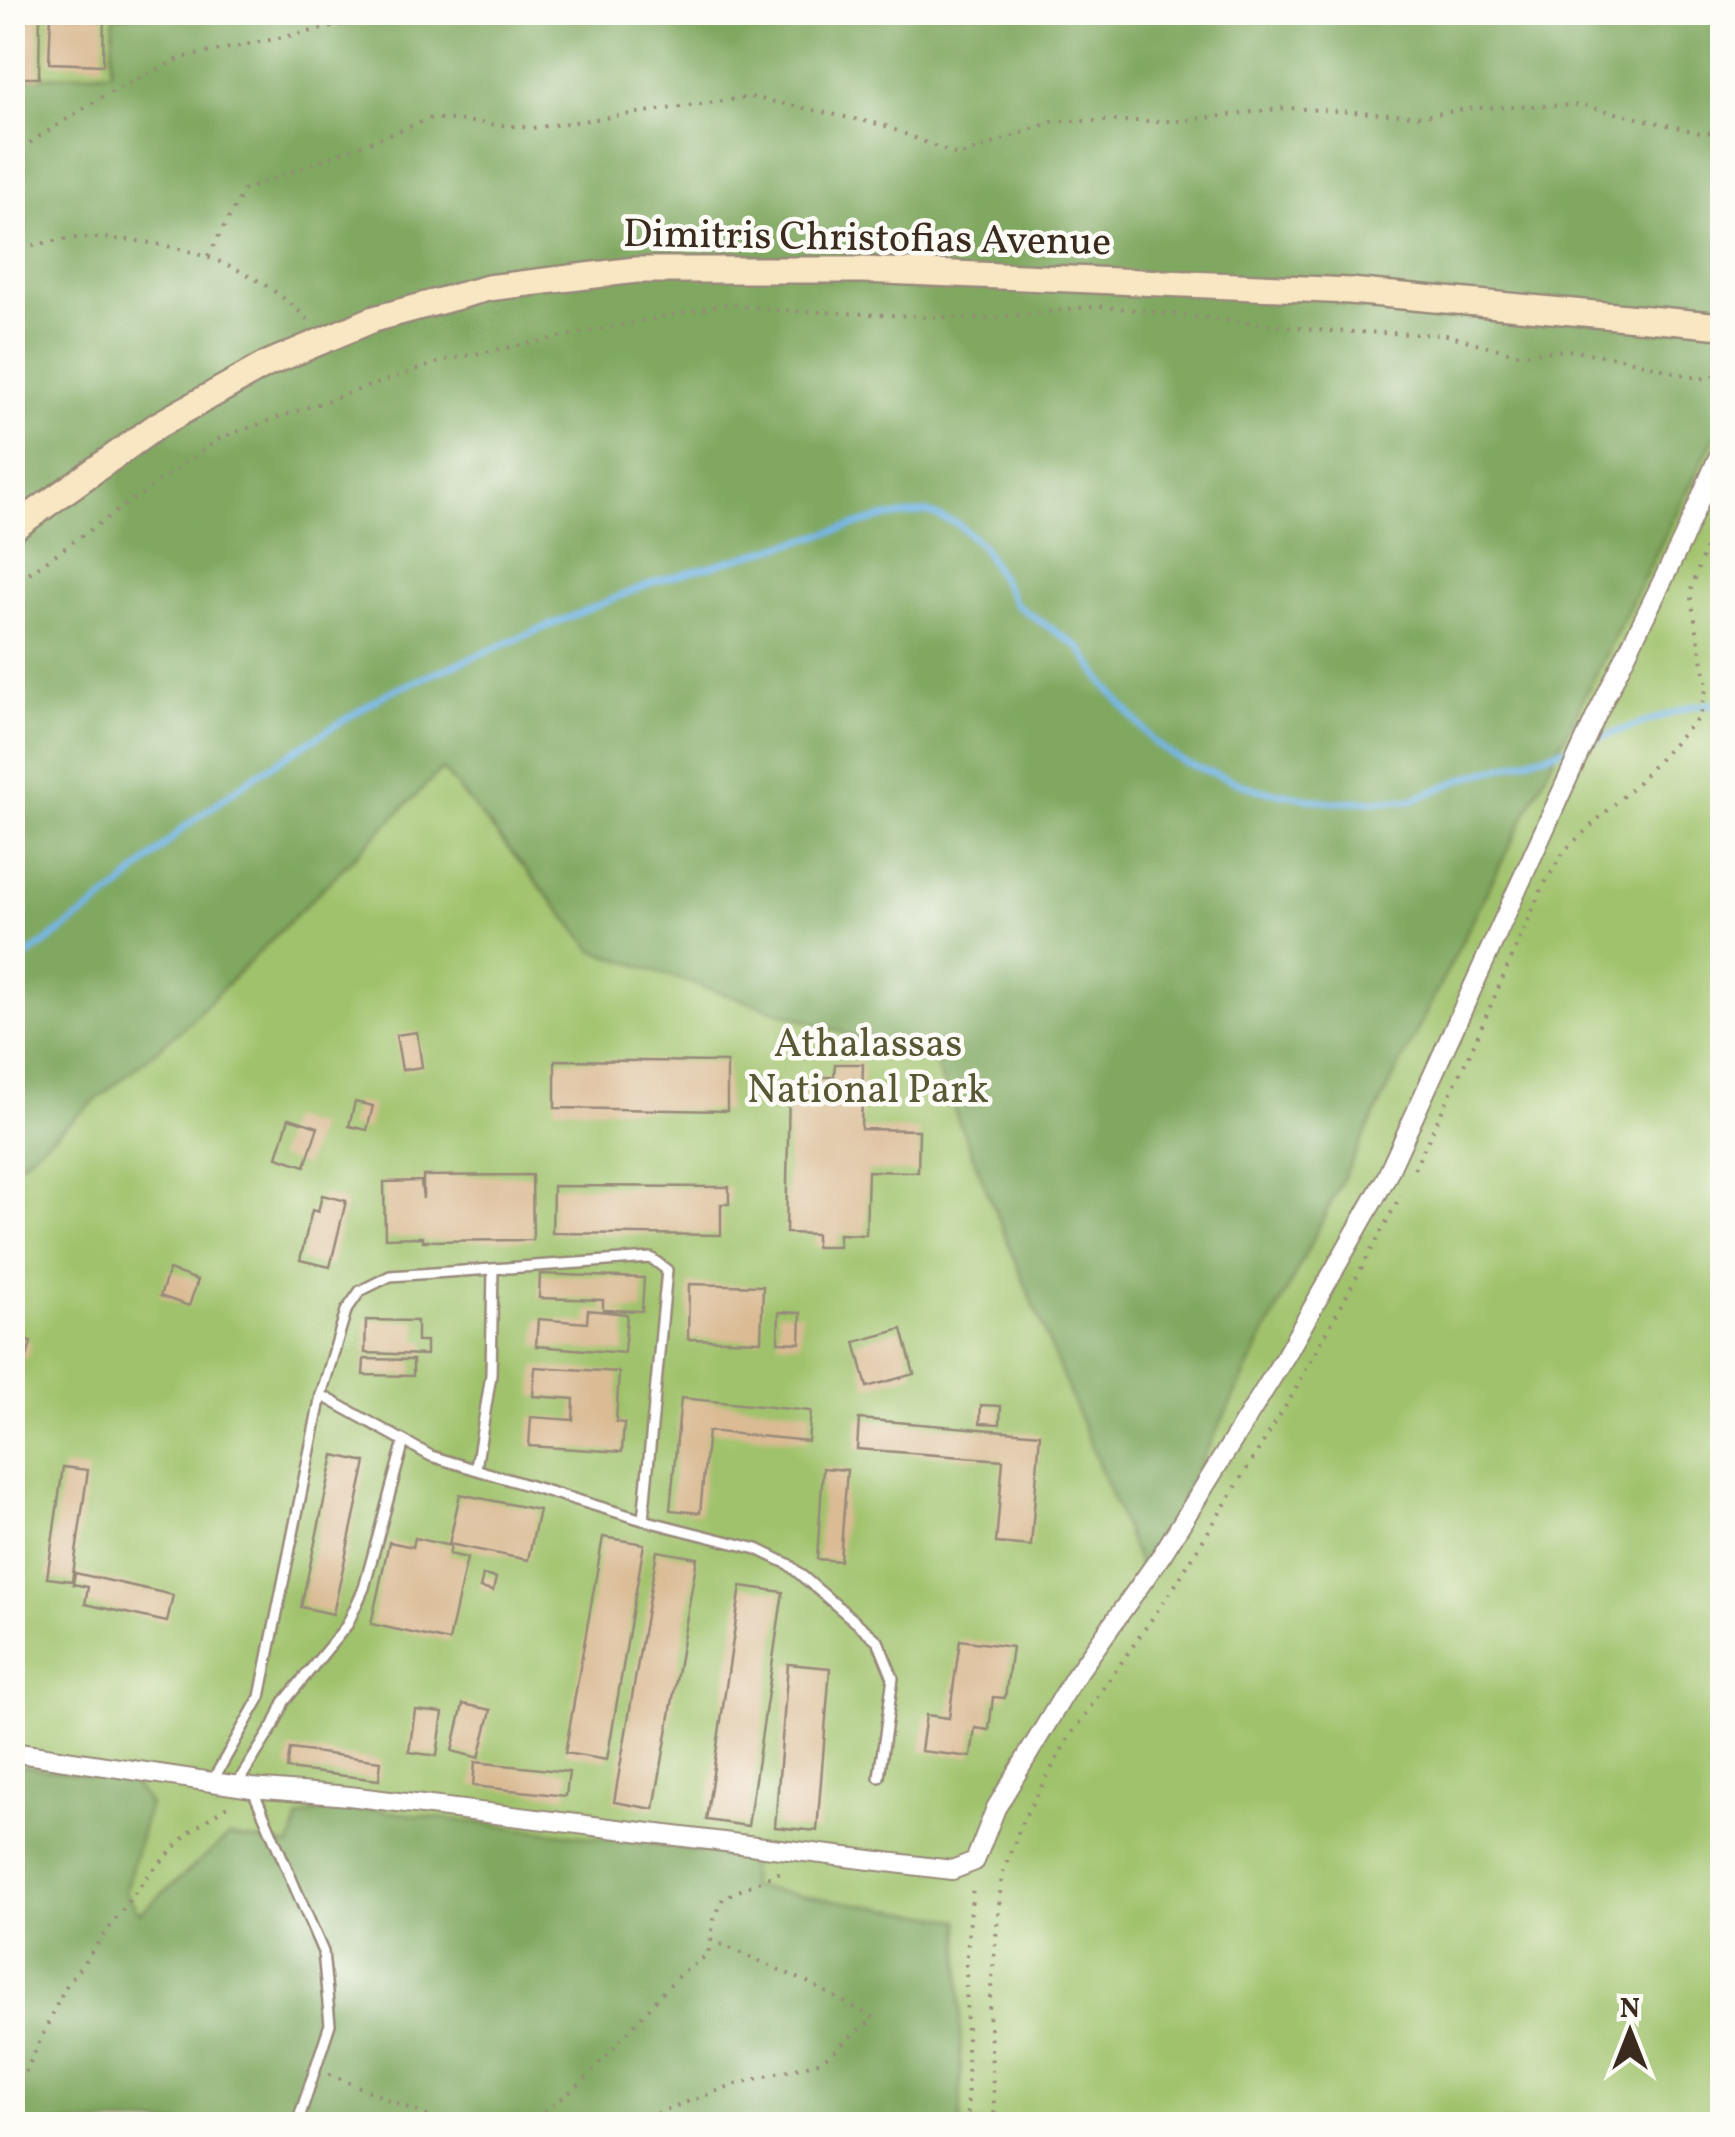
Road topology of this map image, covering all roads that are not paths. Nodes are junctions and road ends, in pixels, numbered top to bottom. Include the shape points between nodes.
1 (1722, 326) edge
2 (1722, 448) edge
3 (12, 529) edge
4 (493, 1269) junction
5 (321, 1396) junction
6 (404, 1442) junction
7 (476, 1468) junction
8 (643, 1520) junction
9 (260, 1696) junction
10 (284, 1702) junction
11 (12, 1752) edge
12 (879, 1777) dead end
13 (213, 1780) junction
14 (244, 1786) junction
15 (296, 2124) edge

1 - 3 main road, Dimitris Christofias Avenue via 1350,291 862,270 636,270 488,288 374,318 267,364 158,425
2 - 14 street via 1386,1178 1163,1553 1074,1678 996,1808 974,1861 952,1870
4 - 5 lane via 390,1276 360,1291 346,1310
4 - 7 lane via 491,1375
4 - 8 lane via 651,1258 668,1270
5 - 6 lane
5 - 9 lane
6 - 7 lane
6 - 10 lane via 364,1588 347,1625
7 - 8 lane
8 - 12 lane via 758,1549 788,1564 878,1642 892,1678
9 - 10 lane
9 - 13 lane
10 - 14 lane
11 - 13 street
13 - 14 street
14 - 15 lane via 323,1952 330,2024

